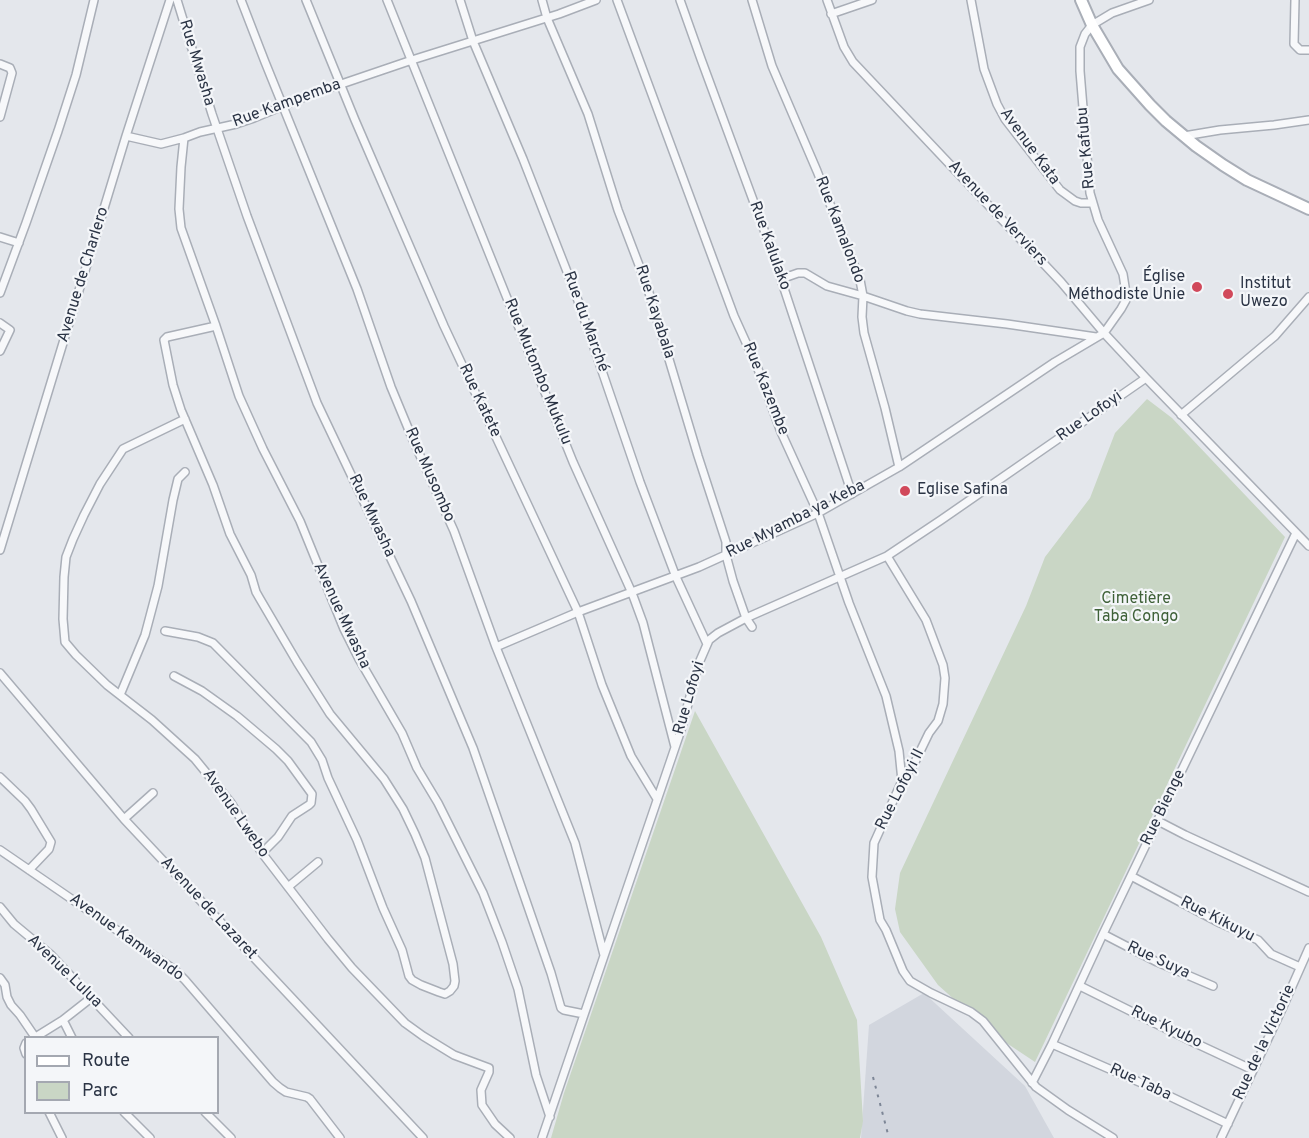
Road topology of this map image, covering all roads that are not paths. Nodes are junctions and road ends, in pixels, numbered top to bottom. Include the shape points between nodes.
1 (94, 0) edge
2 (170, 0) edge
3 (177, 0) edge
4 (241, 0) edge
5 (306, 0) edge
6 (387, 0) edge
7 (460, 0) edge
8 (542, 0) edge
9 (596, 0) edge
10 (617, 0) edge
11 (680, 0) edge
12 (752, 0) edge
13 (827, 0) edge
14 (872, 0) edge
15 (971, 0) edge
16 (1081, 0) edge
17 (1149, 0) edge
18 (1295, 0) edge
19 (831, 14) junction
20 (547, 18) junction
21 (1092, 24) junction
22 (473, 41) junction
23 (1309, 50) edge
24 (411, 60) junction
25 (0, 64) edge
26 (340, 84) junction
27 (283, 105) junction
28 (0, 117) edge
29 (1309, 120) edge
30 (217, 129) junction
31 (126, 136) junction
32 (1184, 136) junction
33 (183, 138) junction
34 (1092, 202) junction
35 (1309, 209) edge
36 (0, 237) edge
37 (19, 243) junction
38 (781, 279) junction
39 (0, 293) edge
40 (863, 296) junction
41 (1309, 297) edge
42 (0, 323) edge
43 (216, 326) junction
44 (1104, 333) junction
45 (1096, 337) junction
46 (0, 351) edge
47 (1146, 378) junction
48 (1181, 415) junction
49 (185, 419) junction
50 (899, 467) junction
51 (184, 472) dead end
52 (852, 494) junction
53 (818, 513) junction
54 (1296, 533) junction
55 (1309, 546) edge
56 (0, 550) edge
57 (726, 555) junction
58 (887, 556) junction
59 (839, 576) junction
60 (676, 577) junction
61 (632, 593) junction
62 (578, 612) junction
63 (747, 618) junction
64 (752, 627) dead end
65 (165, 631) dead end
66 (707, 644) junction
67 (496, 647) junction
68 (0, 673) edge
69 (174, 676) dead end
70 (120, 695) junction
71 (675, 747) junction
72 (0, 777) edge
73 (902, 781) junction
74 (153, 793) dead end
75 (657, 799) junction
76 (124, 819) junction
77 (1158, 821) junction
78 (0, 850) edge
79 (261, 853) junction
80 (318, 862) dead end
81 (29, 870) junction
82 (1131, 876) junction
83 (288, 887) junction
84 (1309, 892) edge
85 (0, 907) edge
86 (1103, 934) junction
87 (1309, 948) edge
88 (604, 955) junction
89 (1300, 967) junction
90 (0, 978) edge
91 (1080, 986) junction
92 (1214, 986) dead end
93 (91, 998) junction
94 (584, 1014) junction
95 (63, 1020) junction
96 (34, 1036) edge
97 (37, 1036) edge
98 (71, 1036) edge
99 (127, 1036) edge
100 (1052, 1044) junction
101 (1253, 1070) junction
102 (1032, 1083) junction
103 (50, 1114) edge
104 (125, 1114) edge
105 (206, 1114) edge
106 (550, 1117) junction
107 (1228, 1124) junction
108 (62, 1138) edge
109 (150, 1138) edge
110 (231, 1138) edge
111 (340, 1138) edge
112 (423, 1138) edge
113 (510, 1138) edge
114 (542, 1138) edge
115 (1113, 1138) edge
116 (1221, 1138) edge

1 - 37 street via 76,75
2 - 31 street, Avenue de Charlero
3 - 30 street, Rue Mwasha
4 - 27 street, Rue Musombo
5 - 26 street, Rue Katete
6 - 24 street, Rue Mutombo Mukulu
7 - 22 street, Rue du Marché
8 - 20 street, Rue Kayabala
9 - 20 street, Rue Kampemba
10 - 53 street, Rue Kazembe via 734,316
11 - 38 street, Rue Kalulako
12 - 40 street, Rue Kamalondo via 772,66 856,268
13 - 19 street, Avenue de Verviers
14 - 19 street
15 - 34 street, Avenue Kata via 984,69 1005,119 1060,190 1075,201
16 - 21 main road
17 - 21 street
18 - 23 street via 1294,44 1300,50
19 - 44 street, Avenue de Verviers via 853,62
20 - 22 street, Rue Kampemba
20 - 57 street, Rue Kayabala via 588,114 618,210 648,285 726,542
21 - 32 main road via 1123,75
21 - 34 street, Rue Kafubu via 1079,52
22 - 24 street, Rue Kampemba
22 - 60 street, Rue du Marché via 575,292
24 - 26 street, Rue Kampemba
24 - 61 street, Rue Mutombo Mukulu via 573,462
25 - 28 street via 12,72
26 - 27 street, Rue Kampemba
26 - 62 street, Rue Katete via 444,326
27 - 30 street, Rue Kampemba
27 - 67 street, Rue Musombo via 357,289 391,387 454,531
29 - 32 street
30 - 33 street, Rue Kampemba
30 - 94 street, Rue Mwasha via 317,403 411,601 472,748 562,1008
31 - 33 street, Rue Kampemba via 158,144
31 - 56 street, Avenue de Charlero
32 - 35 main road via 1247,180
33 - 43 street, Avenue Mwasha via 181,228
34 - 44 street, Rue Kafubu via 1125,284 1126,300
36 - 37 street
37 - 39 street
38 - 40 street via 805,273 827,286
38 - 52 street, Rue Kalulako
40 - 45 street via 920,314
40 - 50 street, Rue Kamalondo via 864,333
41 - 48 street via 1275,336
42 - 46 street via 10,329
43 - 49 street via 167,336 164,340
43 - 106 street, Avenue Mwasha via 238,396 300,521 344,629 483,892 518,989 536,1075
44 - 45 street, Rue Myamba ya Keba
44 - 47 street, Avenue de Verviers
45 - 50 street, Rue Myamba ya Keba
47 - 48 street, Avenue de Verviers
47 - 58 street, Rue Lofoyi
48 - 54 street, Avenue de Verviers
49 - 65 street via 260,599 330,714 384,779 403,809 425,858 453,964 455,981 450,991 445,994 412,980 357,840 311,741 213,643
49 - 70 street, Avenue Lwebo via 120,453 84,515 66,557 65,642
50 - 52 street, Rue Myamba ya Keba
51 - 70 street via 178,479 145,635
52 - 53 street, Rue Myamba ya Keba
53 - 57 street, Rue Myamba ya Keba
53 - 59 street, Rue Kazembe
54 - 55 street, Avenue de Verviers
54 - 77 street, Rue Bienge
57 - 60 street, Rue Myamba ya Keba
57 - 63 street, Rue Kayabala
58 - 59 street, Rue Lofoyi
58 - 73 street, Rue Lofoyi II via 926,620 945,672 938,721
59 - 63 street, Rue Lofoyi
59 - 73 street, Rue Kazembe via 886,696
60 - 61 street, Rue Myamba ya Keba
60 - 66 street, Rue du Marché
61 - 62 street, Rue Myamba ya Keba
61 - 71 street, Rue Mutombo Mukulu
62 - 67 street, Rue Myamba ya Keba
62 - 75 street, Rue Katete via 602,685 632,756
63 - 64 street, Rue Kayabala
63 - 66 street, Rue Lofoyi via 718,633
66 - 71 street, Rue Lofoyi
67 - 88 street, Rue Musombo via 575,843
68 - 76 street, Avenue de Lazaret
69 - 79 street via 237,716 276,749 312,794 309,805 292,816
70 - 79 street, Avenue Lwebo via 195,759 231,802
71 - 75 street, Rue Lofoyi
72 - 81 street via 25,801 51,843
73 - 102 street, Rue Lofoyi II via 874,843 872,873 880,920 910,981 983,1021
74 - 76 street
75 - 88 street, Rue Lofoyi
76 - 112 street, Avenue de Lazaret
77 - 82 street, Rue Bienge
77 - 84 street
78 - 81 street, Avenue Kamwando
79 - 83 street, Avenue Lwebo
80 - 83 street
81 - 111 street, Avenue Kamwando via 175,970 273,1082 286,1092 310,1099
82 - 86 street, Rue Bienge
82 - 89 street, Rue Kikuyu via 1258,940 1271,954
83 - 113 street, Avenue Lwebo via 346,961 405,1023 454,1054 489,1068 481,1090 482,1105
85 - 93 street, Avenue Lulua
86 - 91 street, Rue Bienge
86 - 92 street, Rue Suya
87 - 89 street, Rue de la Victorie
88 - 94 street, Rue Lofoyi
89 - 101 street, Rue de la Victorie
90 - 96 street via 11,1005
91 - 100 street, Rue Bienge
91 - 101 street, Rue Kyubo
93 - 95 street
93 - 99 street, Avenue Lulua
94 - 106 street, Rue Lofoyi
95 - 97 street
95 - 98 street
100 - 102 street, Rue Bienge
100 - 107 street, Rue Taba
101 - 107 street, Rue de la Victorie
102 - 115 street, Rue Lofoyi II
103 - 108 street
104 - 109 street
105 - 110 street
106 - 114 street, Rue Lofoyi
107 - 116 street, Rue de la Victorie

